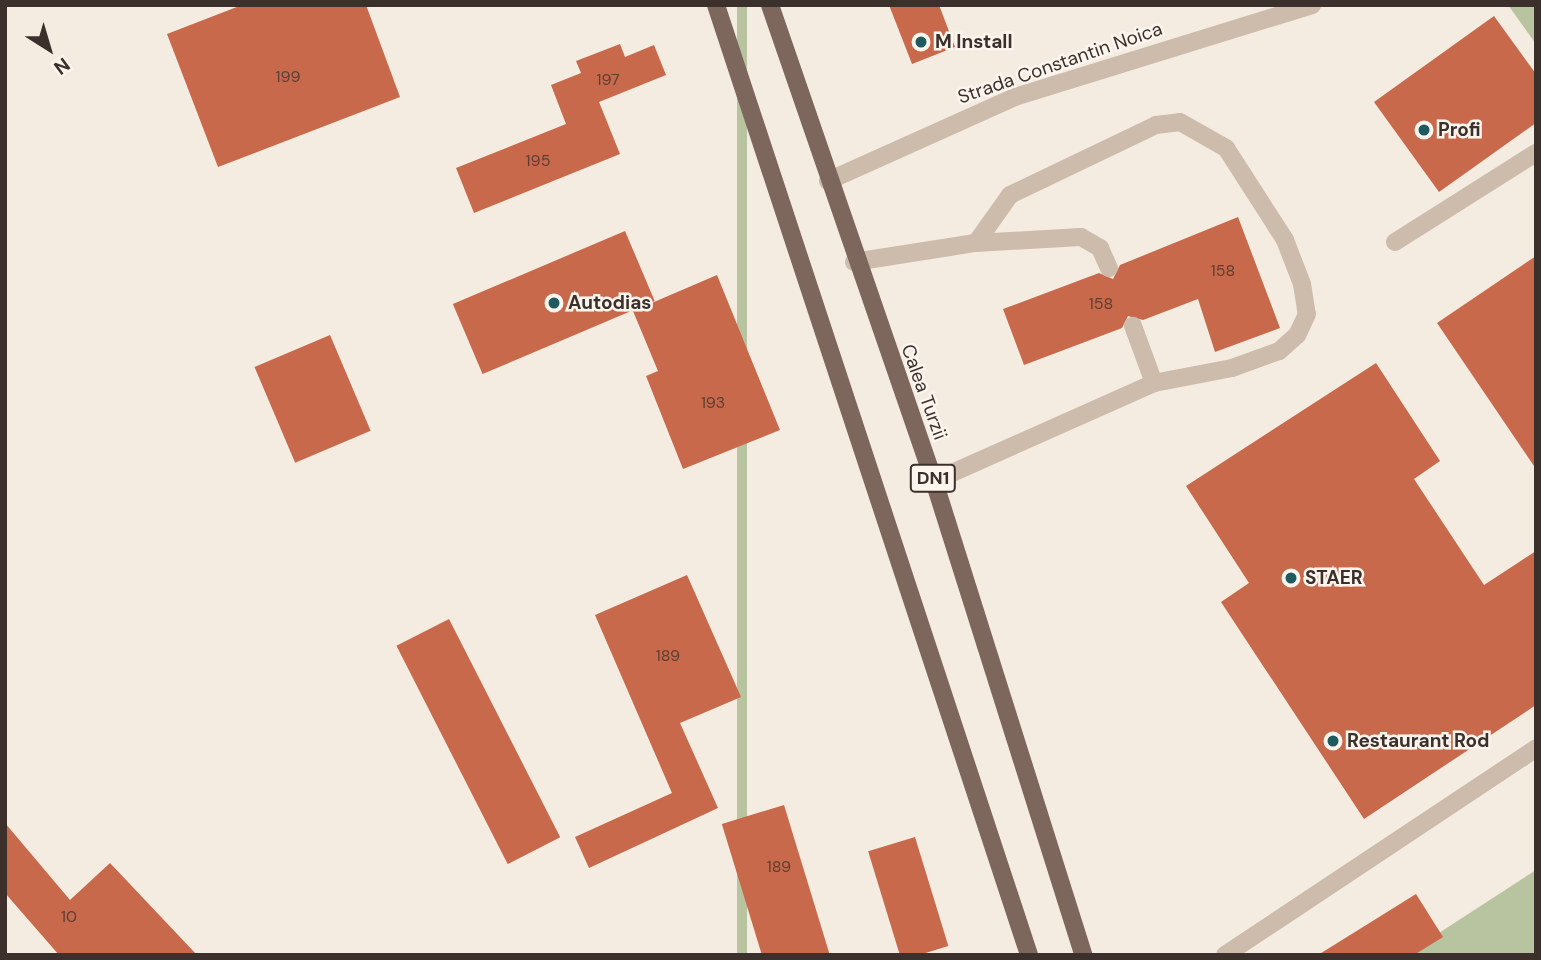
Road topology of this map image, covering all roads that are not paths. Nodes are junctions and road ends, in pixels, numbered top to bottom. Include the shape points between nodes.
1 (716, 5) edge
2 (770, 5) edge
3 (1312, 5) edge
4 (1536, 153) edge
5 (828, 181) junction
6 (1395, 242) dead end
7 (976, 243) junction
8 (855, 262) junction
9 (1109, 268) dead end
10 (1133, 326) dead end
11 (1153, 383) junction
12 (934, 481) junction
13 (1536, 748) edge
14 (1029, 955) edge
15 (1083, 955) edge
16 (1225, 955) edge

1 - 14 main road
2 - 5 main road, Calea Turzii / DN1
3 - 5 street, Strada Constantin Noica via 1015,97
4 - 6 street
5 - 8 main road, Calea Turzii / DN1
7 - 8 street
7 - 9 street via 1081,237 1100,248
7 - 11 street via 1010,195 1156,125 1180,122 1226,148 1284,240 1302,284 1307,314 1297,335 1279,351 1232,368
8 - 12 main road, Calea Turzii / DN1
10 - 11 street
11 - 12 street
12 - 15 main road, Calea Turzii / DN1
13 - 16 street

